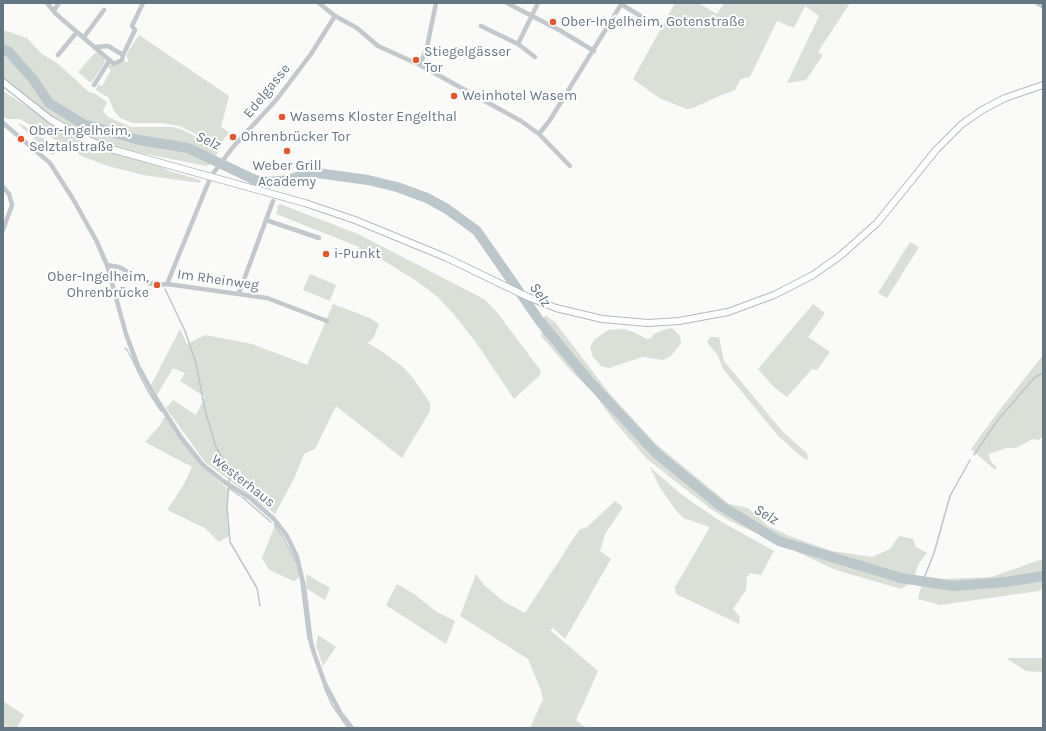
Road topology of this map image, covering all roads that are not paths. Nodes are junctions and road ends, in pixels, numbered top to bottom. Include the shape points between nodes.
1 (47, 3) edge
2 (59, 3) edge
3 (143, 3) edge
4 (320, 3) edge
5 (436, 3) edge
6 (507, 3) edge
7 (538, 3) edge
8 (622, 3) edge
9 (1038, 3) edge
10 (1043, 6) edge
11 (54, 10) junction
12 (104, 10) dead end
13 (335, 16) junction
14 (533, 16) junction
15 (656, 25) dead end
16 (481, 26) dead end
17 (77, 32) junction
18 (84, 37) junction
19 (518, 44) junction
20 (96, 47) junction
21 (594, 51) junction
22 (58, 55) dead end
23 (122, 55) junction
24 (535, 57) dead end
25 (109, 61) junction
26 (420, 65) junction
27 (3, 82) edge
28 (94, 85) dead end
29 (1043, 85) edge
30 (3, 87) edge
31 (26, 102) junction
32 (3, 123) edge
33 (539, 134) junction
34 (570, 166) dead end
35 (211, 176) junction
36 (3, 187) edge
37 (273, 201) dead end
38 (266, 220) junction
39 (3, 230) edge
40 (319, 238) dead end
41 (107, 265) junction
42 (167, 284) junction
43 (239, 293) junction
44 (326, 321) dead end
45 (352, 728) edge

1 - 11 street
2 - 11 street
3 - 23 street via 132,26 135,30
4 - 13 street
5 - 26 street via 427,48
6 - 14 street
7 - 14 street
8 - 15 street
8 - 21 street
9 - 10 street
11 - 17 street
12 - 18 street
13 - 26 street via 357,28 378,46
13 - 35 street, Edelgasse via 311,54 277,99 226,155
14 - 19 street
14 - 21 street
16 - 19 street
17 - 18 street
17 - 22 street
18 - 20 street
19 - 24 street
20 - 23 street via 108,46
20 - 25 street
21 - 33 street
23 - 25 street via 120,62 114,64
25 - 28 street
26 - 33 street via 521,121
27 - 31 main road
29 - 35 main road via 1005,98 962,124 936,150 877,223 827,266 768,298 728,312 693,319 648,323 618,322 556,308 423,247 355,220
30 - 31 main road
31 - 35 main road via 60,126 93,142
32 - 41 street, Westerhaus via 50,163 73,199
33 - 34 street
35 - 42 street, Edelgasse
36 - 39 street via 9,194 12,205
37 - 38 street
38 - 40 street
38 - 43 street
41 - 42 street, Im Rheinweg via 119,267 148,283
41 - 45 street, Westerhaus via 131,349 154,395 180,436 202,464 250,498 274,519 287,536 297,557 315,656 325,684 341,714
42 - 43 street, Im Rheinweg
43 - 44 street, Im Rheinweg via 267,298

